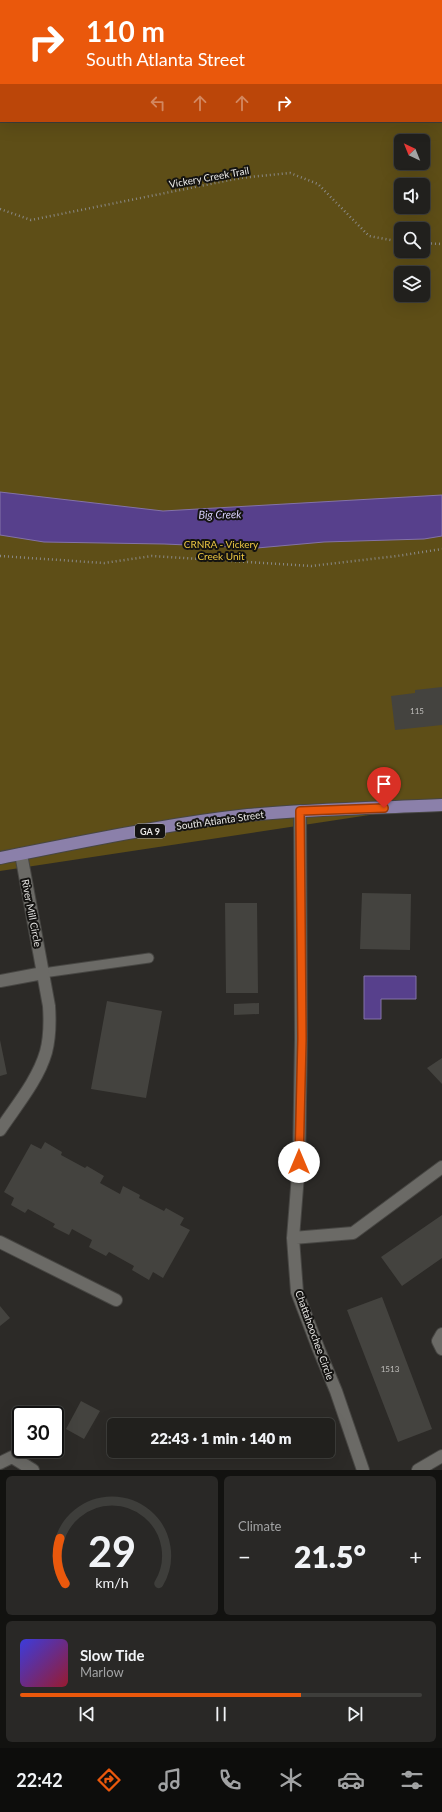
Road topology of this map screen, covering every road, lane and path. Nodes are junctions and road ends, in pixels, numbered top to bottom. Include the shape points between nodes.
1 (0, 209) edge
2 (394, 241) edge
3 (430, 243) edge
4 (442, 244) edge
5 (442, 549) edge
6 (0, 556) edge
7 (442, 805) edge
8 (300, 811) junction
9 (21, 854) junction
10 (0, 858) edge
11 (149, 958) dead end
12 (43, 973) junction
13 (0, 981) edge
14 (0, 1130) edge
15 (442, 1167) edge
16 (293, 1238) junction
17 (0, 1242) edge
18 (116, 1300) dead end
19 (442, 1334) edge
20 (442, 1349) edge
21 (442, 1456) edge
22 (0, 1463) edge
23 (33, 1470) edge
24 (363, 1470) edge
25 (418, 1470) edge

1 - 2 path, Vickery Creek Trail via 30,220 240,178 290,174 318,184 369,236
3 - 4 path
5 - 6 path via 310,566 152,556 104,563
7 - 8 main road, South Atlanta Street / GA 9
8 - 9 main road, South Atlanta Street / GA 9 via 196,822
8 - 16 street, Chattahoochee Circle via 302,1039 299,1162
9 - 10 main road, South Atlanta Street / GA 9
9 - 12 street, River Mill Circle
11 - 12 lane
12 - 13 street
12 - 14 street, River Mill Circle via 50,1028 46,1053 36,1075
15 - 16 street via 353,1233
16 - 24 street, Chattahoochee Circle via 297,1292
17 - 18 street
19 - 20 street via 438,1341
21 - 25 street
22 - 23 street via 12,1457

